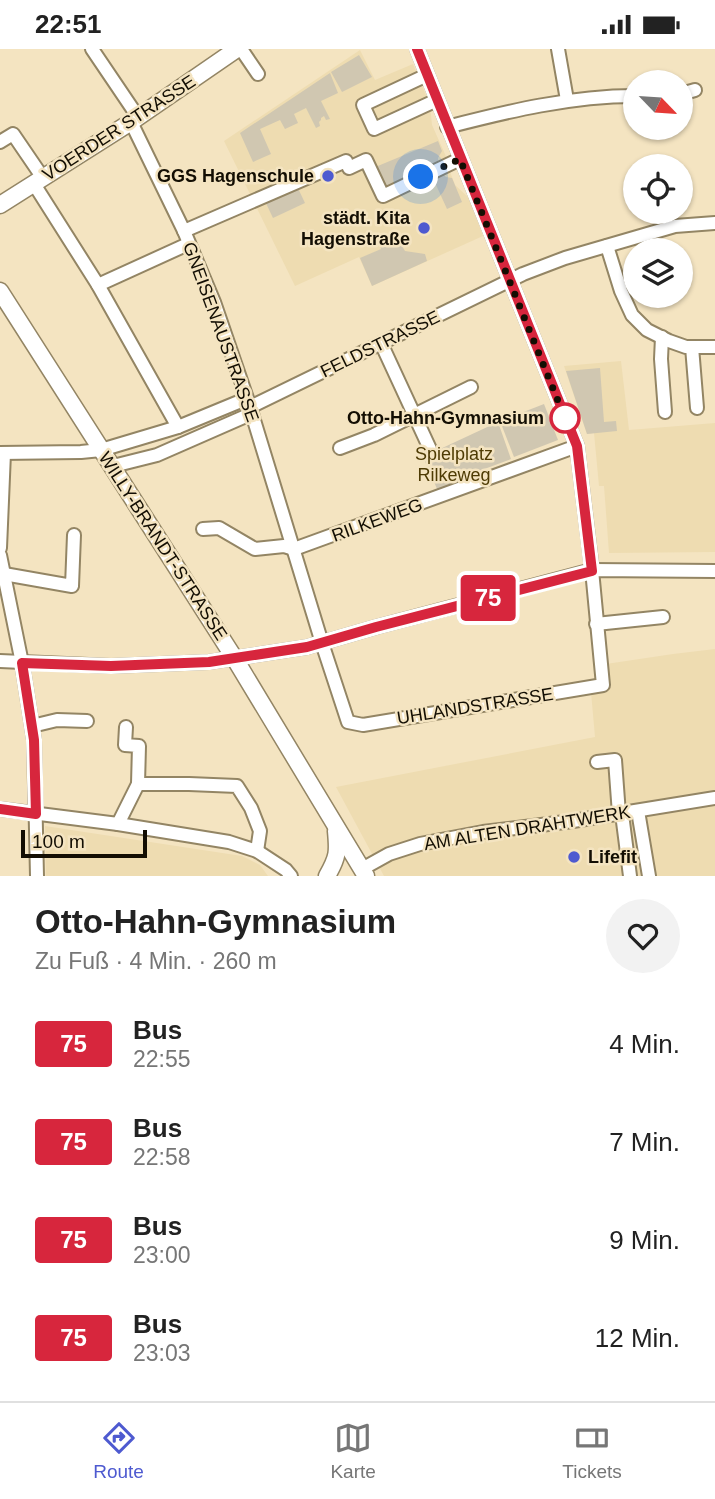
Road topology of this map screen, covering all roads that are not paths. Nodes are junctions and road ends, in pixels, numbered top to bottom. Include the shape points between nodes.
1 (92, 49) edge
2 (239, 49) edge
3 (416, 49) edge
4 (558, 49) edge
5 (258, 74) dead end
6 (427, 75) junction
7 (623, 97) edge
8 (437, 100) junction
9 (566, 100) junction
10 (134, 119) junction
11 (447, 127) junction
12 (0, 142) edge
13 (460, 159) junction
14 (38, 181) junction
15 (0, 205) edge
16 (715, 223) edge
17 (184, 231) junction
18 (188, 244) junction
19 (607, 246) junction
20 (509, 280) junction
21 (98, 285) junction
22 (0, 291) edge
23 (662, 337) junction
24 (382, 343) junction
25 (692, 347) junction
26 (715, 347) edge
27 (471, 387) dead end
28 (250, 407) junction
29 (697, 408) dead end
30 (665, 412) dead end
31 (414, 415) junction
32 (178, 427) junction
33 (148, 436) junction
34 (577, 446) junction
35 (340, 448) dead end
36 (430, 449) dead end
37 (101, 450) junction
38 (2, 453) edge
39 (157, 455) junction
40 (113, 466) junction
41 (203, 529) dead end
42 (74, 535) dead end
43 (0, 548) edge
44 (294, 549) junction
45 (0, 555) edge
46 (592, 571) junction
47 (715, 571) edge
48 (4, 574) junction
49 (663, 617) dead end
50 (596, 624) junction
51 (322, 643) junction
52 (235, 659) junction
53 (0, 661) edge
54 (22, 663) junction
55 (87, 721) dead end
56 (348, 722) joint
57 (32, 726) junction
58 (126, 727) dead end
59 (597, 762) dead end
60 (138, 784) junction
61 (715, 798) edge
62 (0, 809) edge
63 (638, 811) junction
64 (36, 814) junction
65 (620, 814) junction
66 (118, 824) junction
67 (336, 828) junction
68 (257, 851) junction
69 (359, 874) edge
70 (37, 876) edge
71 (291, 876) edge
72 (327, 876) edge
73 (630, 876) edge
74 (649, 876) edge

1 - 10 street, GNEISENAUSTRASSE
2 - 5 street
2 - 10 main road, VOERDER STRASSE
3 - 6 street
4 - 9 street
6 - 8 street
6 - 8 street via 363,105 374,129
7 - 9 street
8 - 11 street
9 - 11 street
10 - 14 main road, VOERDER STRASSE
10 - 17 street, GNEISENAUSTRASSE
11 - 13 street
12 - 14 street via 13,134
13 - 17 street via 383,196 366,160 349,167 346,161
13 - 20 street
14 - 15 main road, VOERDER STRASSE
14 - 21 street
16 - 19 street, FELDSTRASSE via 675,226
17 - 18 street, GNEISENAUSTRASSE
18 - 21 street
18 - 28 street, GNEISENAUSTRASSE via 214,302
19 - 20 street, FELDSTRASSE
19 - 23 street via 632,315
20 - 24 street, FELDSTRASSE
20 - 34 street
21 - 32 street
22 - 37 main road, WILLY-BRANDT-STRASSE
23 - 25 street
23 - 30 street
24 - 28 street, FELDSTRASSE
24 - 31 street
25 - 26 street
25 - 29 street
27 - 31 street
28 - 32 street, FELDSTRASSE via 241,401
28 - 39 street, FELDSTRASSE via 246,416
28 - 44 street, GNEISENAUSTRASSE
31 - 35 street
31 - 36 street
32 - 33 street, FELDSTRASSE
33 - 37 street, FELDSTRASSE
33 - 39 street
34 - 44 street, RILKEWEG
34 - 46 street
37 - 38 street, FELDSTRASSE
37 - 40 main road, WILLY-BRANDT-STRASSE
38 - 43 street
39 - 40 street, FELDSTRASSE
40 - 52 main road, WILLY-BRANDT-STRASSE
41 - 44 street via 219,528 255,549
42 - 48 street via 72,586
44 - 51 street, GNEISENAUSTRASSE
45 - 48 street
46 - 47 street
46 - 50 street
46 - 51 street
48 - 54 street
49 - 50 street
50 - 56 street, UHLANDSTRASSE via 603,685 363,725
51 - 52 street
51 - 56 street, GNEISENAUSTRASSE
52 - 54 street via 111,666
52 - 67 main road, WILLY-BRANDT-STRASSE
53 - 54 street
54 - 57 street
55 - 57 street via 57,720
57 - 64 street
58 - 60 street via 125,745 139,746
59 - 65 street via 615,759
60 - 66 street
60 - 68 street via 237,786 260,831
61 - 63 street, AM ALTEN DRAHTWERK
62 - 64 street
63 - 65 street, AM ALTEN DRAHTWERK
63 - 74 street
64 - 66 street
64 - 70 street
65 - 69 street, AM ALTEN DRAHTWERK via 420,844 389,854
65 - 73 street
66 - 68 street
67 - 69 main road, WILLY-BRANDT-STRASSE
67 - 72 main road via 338,851
68 - 71 street

